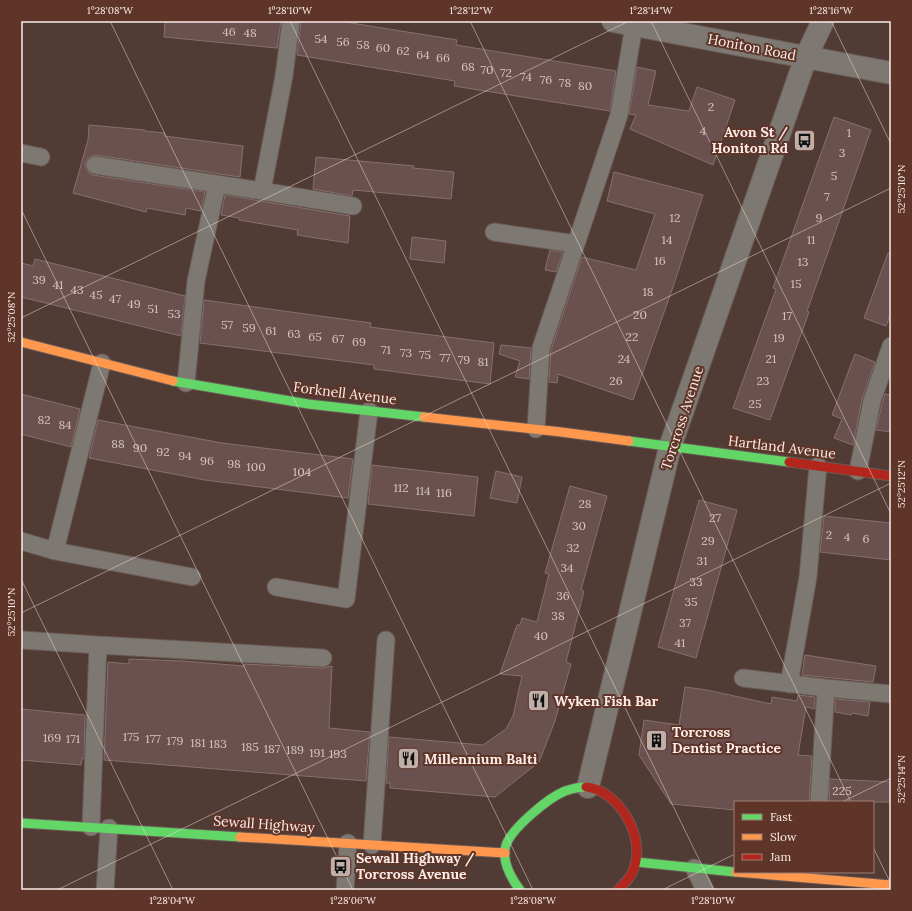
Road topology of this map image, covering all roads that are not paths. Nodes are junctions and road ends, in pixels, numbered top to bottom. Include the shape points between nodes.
1 (292, 21) edge
2 (824, 21) edge
3 (624, 23) edge
4 (665, 26) edge
5 (806, 57) junction
6 (891, 73) edge
7 (21, 153) edge
8 (41, 157) dead end
9 (95, 165) dead end
10 (217, 184) junction
11 (262, 191) junction
12 (353, 206) dead end
13 (494, 232) dead end
14 (576, 244) junction
15 (21, 342) edge
16 (891, 346) edge
17 (102, 363) junction
18 (186, 383) junction
19 (369, 411) junction
20 (536, 429) junction
21 (670, 447) junction
22 (818, 466) junction
23 (858, 471) junction
24 (891, 476) edge
25 (21, 540) edge
26 (55, 551) junction
27 (192, 577) dead end
28 (276, 588) dead end
29 (21, 640) edge
30 (386, 640) dead end
31 (98, 645) junction
32 (323, 658) dead end
33 (744, 678) dead end
34 (789, 684) junction
35 (826, 688) junction
36 (891, 694) edge
37 (588, 787) junction
38 (818, 801) edge
39 (21, 822) edge
40 (92, 827) junction
41 (109, 828) junction
42 (348, 843) junction
43 (372, 845) junction
44 (505, 853) junction
45 (636, 862) junction
46 (694, 868) junction
47 (734, 872) edge
48 (762, 873) edge
49 (814, 875) edge
50 (887, 886) edge
51 (105, 890) edge
52 (345, 890) edge
53 (520, 890) edge
54 (618, 890) edge
55 (705, 890) edge

1 - 11 lane
2 - 5 street, Torcross Avenue
3 - 4 street, Honiton Road
3 - 14 lane via 619,115
4 - 5 street, Honiton Road
5 - 6 street, Honiton Road
5 - 21 street, Torcross Avenue
7 - 8 lane
9 - 10 lane
10 - 11 lane
10 - 18 lane via 196,281
11 - 12 lane
13 - 14 lane
14 - 20 lane via 541,348
15 - 17 street, Forknell Avenue
16 - 23 lane via 872,401
17 - 18 street, Forknell Avenue
17 - 26 lane
18 - 19 street, Forknell Avenue via 308,404
19 - 20 street, Forknell Avenue
19 - 28 lane via 346,599
20 - 21 street, Forknell Avenue
21 - 22 street, Hartland Avenue
21 - 37 street, Torcross Avenue
22 - 23 street, Hartland Avenue
22 - 34 lane via 808,577
23 - 24 street, Hartland Avenue
25 - 26 lane
26 - 27 lane
29 - 31 lane
30 - 43 lane
31 - 32 lane
31 - 40 lane
33 - 34 lane
34 - 35 lane
35 - 36 lane
35 - 38 lane
37 - 44 street via 575,788 553,797 511,835
37 - 45 street via 610,796 628,820 635,833
39 - 40 street, Sewall Highway
40 - 41 street, Sewall Highway
41 - 42 street, Sewall Highway
41 - 51 lane
42 - 43 street, Sewall Highway
42 - 52 lane
43 - 44 street, Sewall Highway
44 - 53 street via 509,873
45 - 46 street
45 - 54 street via 626,882
46 - 47 street
46 - 55 lane
48 - 49 street
49 - 50 street

